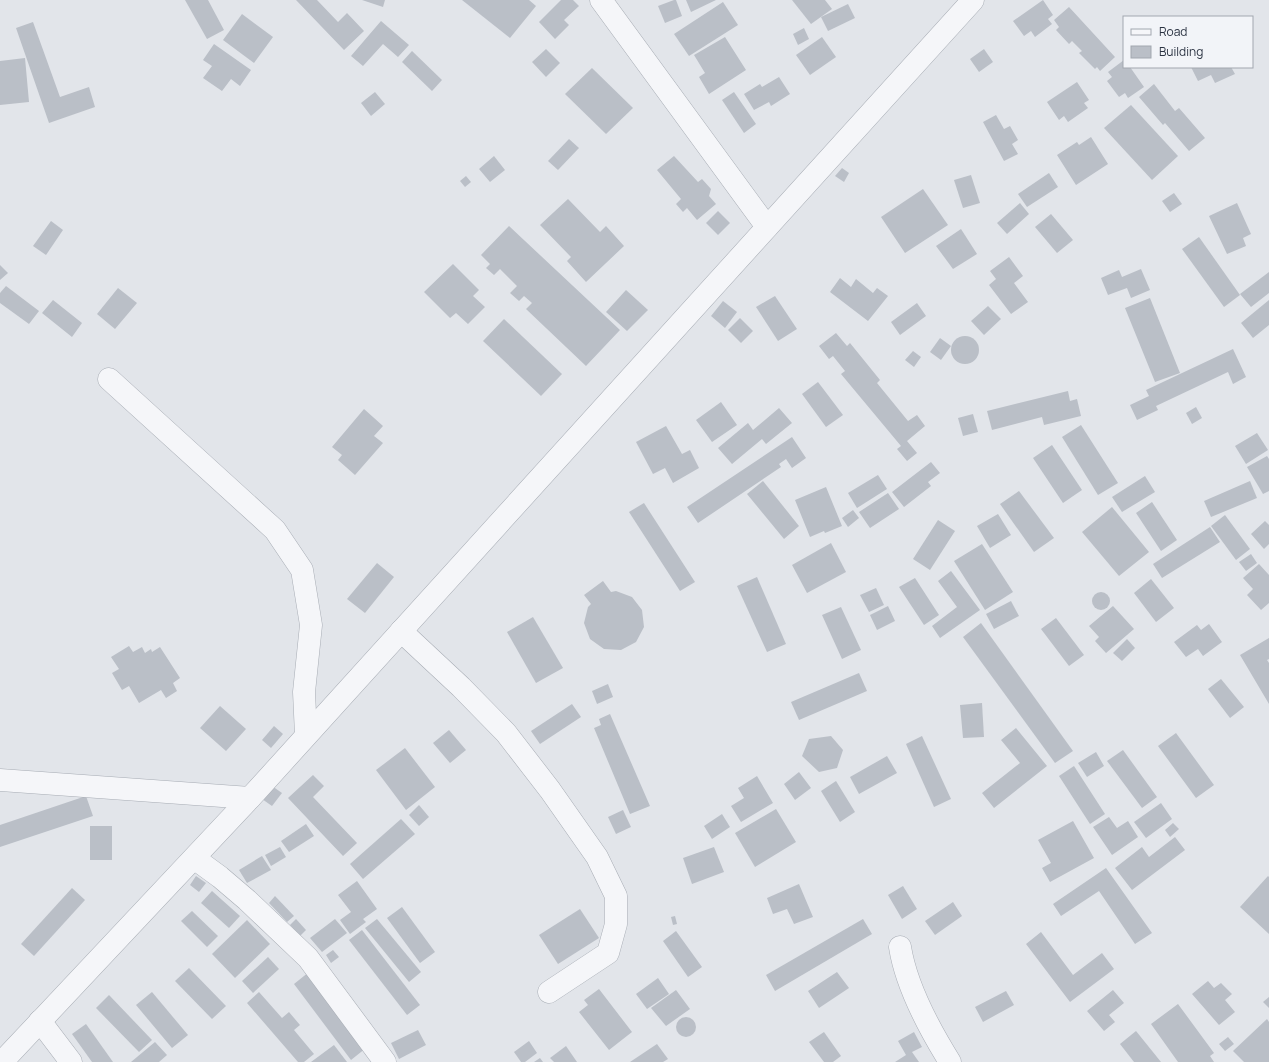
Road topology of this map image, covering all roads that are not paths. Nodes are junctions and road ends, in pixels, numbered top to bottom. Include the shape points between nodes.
1 (601, 0) edge
2 (973, 0) edge
3 (767, 227) junction
4 (109, 378) dead end
5 (402, 630) junction
6 (306, 735) junction
7 (0, 780) edge
8 (250, 798) junction
9 (194, 858) junction
10 (900, 947) dead end
11 (549, 992) dead end
12 (40, 1021) junction
13 (2, 1062) edge
14 (71, 1062) edge
15 (384, 1062) edge
16 (950, 1062) edge

1 - 3 street
2 - 3 street
3 - 5 street
4 - 6 street via 275,530 302,570 311,625 304,692
5 - 6 street
5 - 11 street via 506,733 598,857 616,896 616,924 608,953
6 - 8 street
7 - 8 street
8 - 9 street
9 - 12 street
9 - 15 street via 247,900 308,958
10 - 16 street via 903,964 917,1000
12 - 13 street
12 - 14 street

